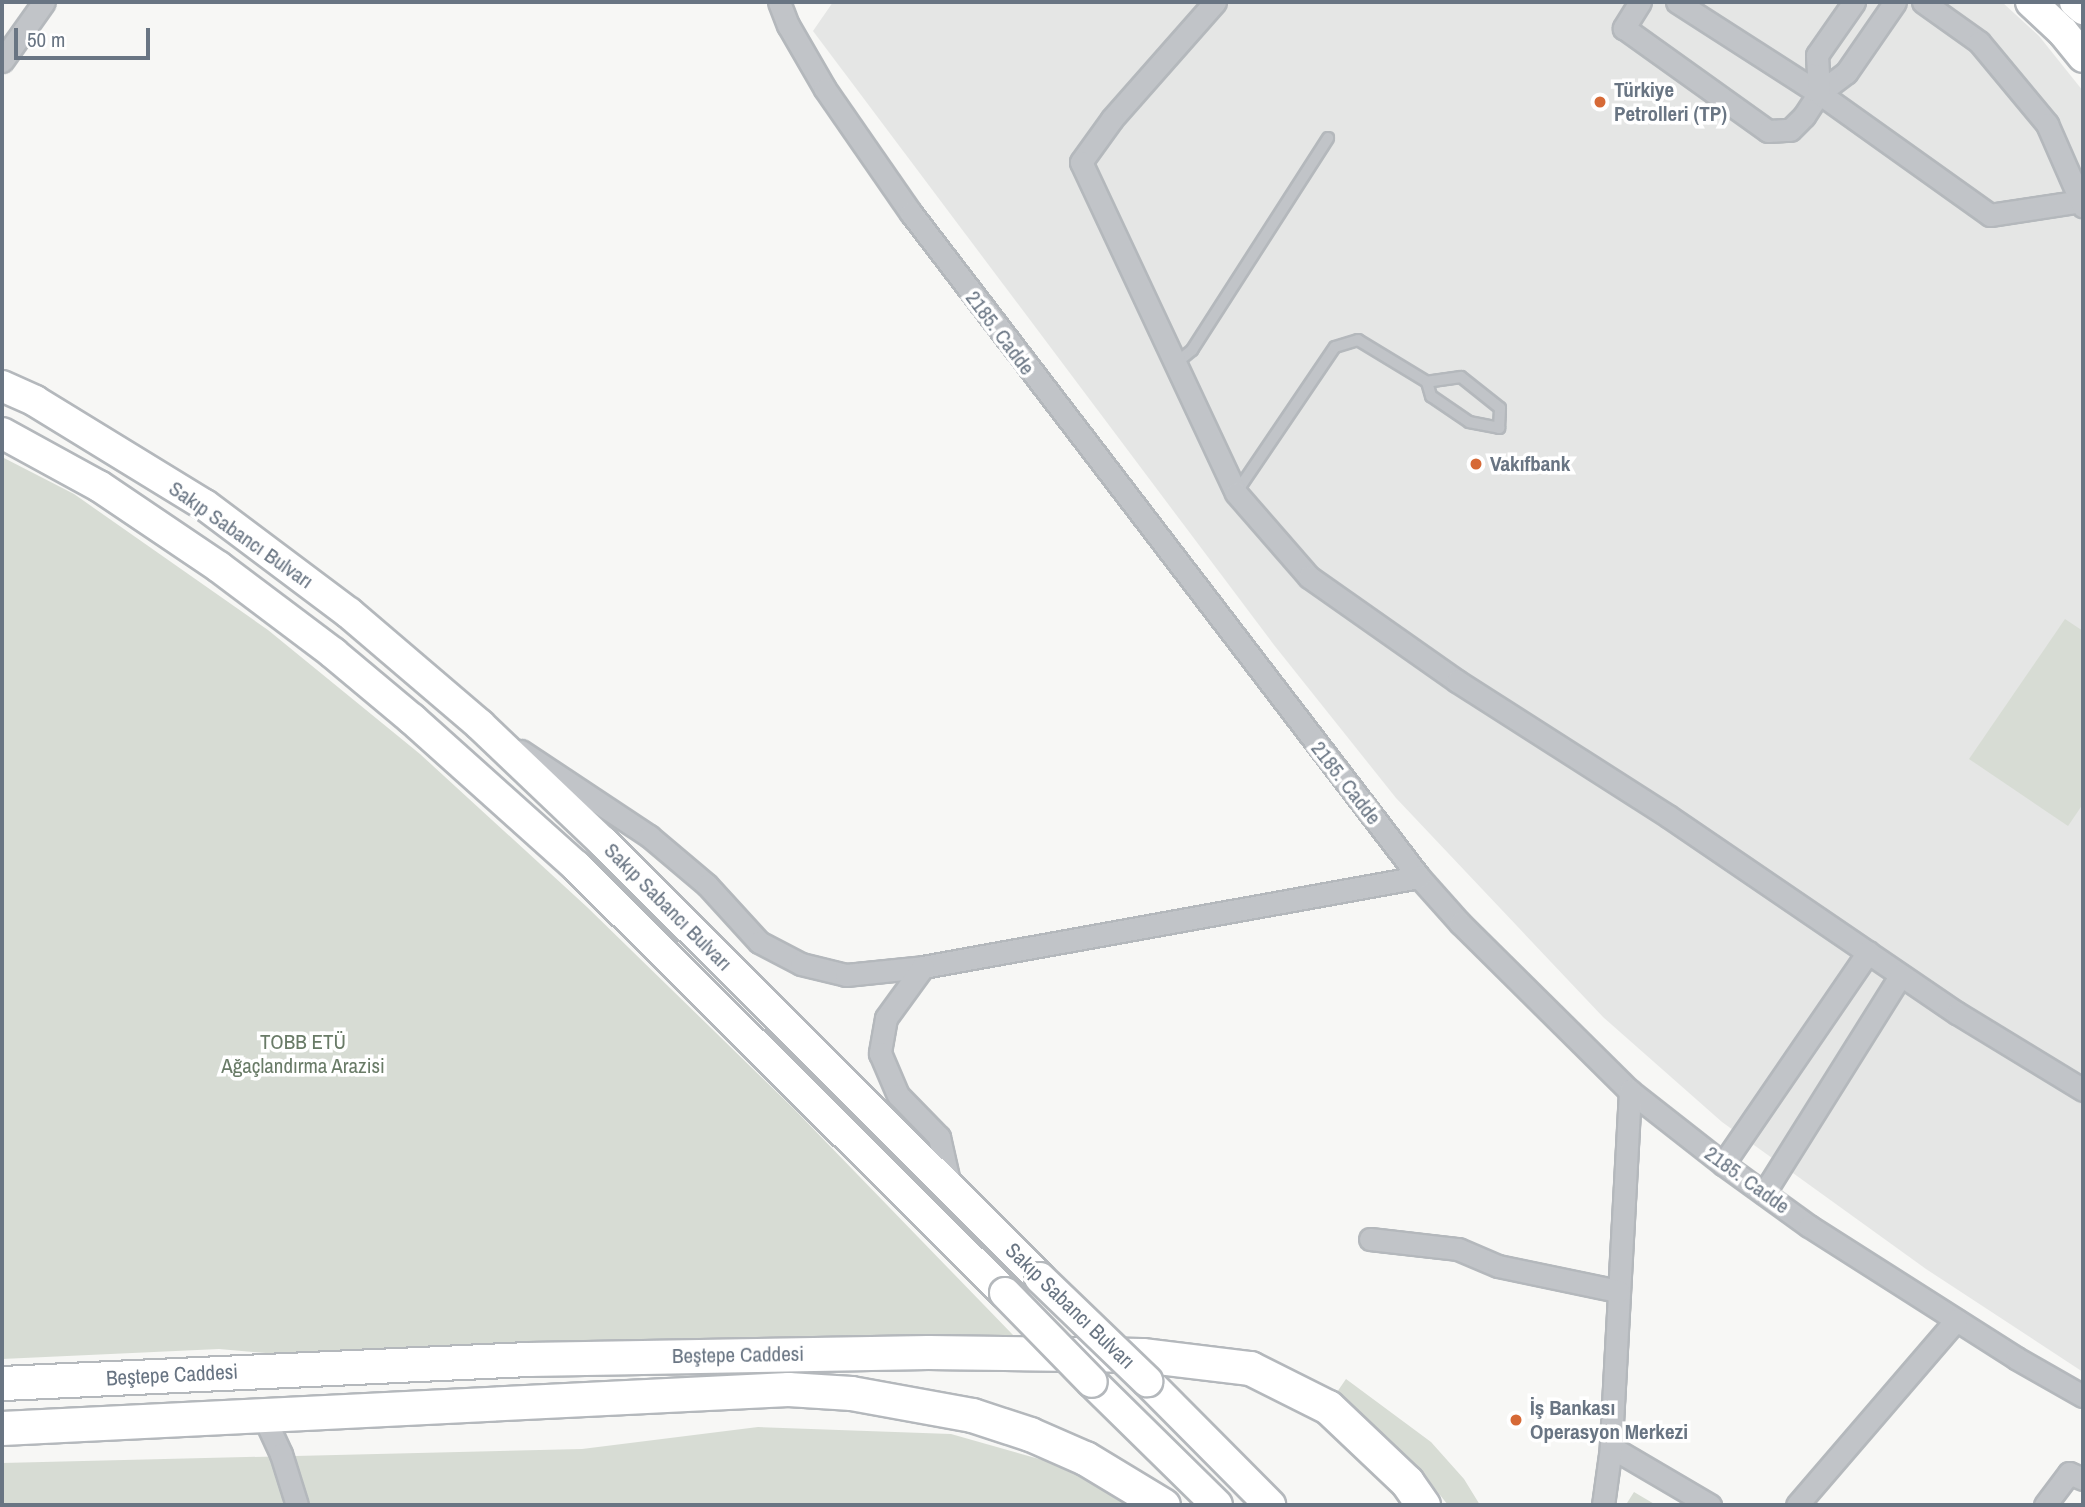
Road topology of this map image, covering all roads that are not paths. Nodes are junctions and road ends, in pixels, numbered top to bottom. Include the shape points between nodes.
1 (44, 2) edge
2 (779, 2) edge
3 (1215, 2) edge
4 (1640, 2) edge
5 (1677, 2) edge
6 (1854, 2) edge
7 (1895, 2) edge
8 (1923, 2) edge
9 (2031, 2) edge
10 (2075, 2) edge
11 (2083, 9) edge
12 (2083, 57) edge
13 (2, 61) edge
14 (1819, 93) junction
15 (1328, 138) dead end
16 (2082, 204) edge
17 (1176, 363) junction
18 (1427, 382) junction
19 (2, 386) edge
20 (2, 433) edge
21 (1236, 493) junction
22 (480, 725) junction
23 (1419, 877) junction
24 (1868, 952) junction
25 (923, 967) junction
26 (1901, 975) junction
27 (2083, 1090) edge
28 (1630, 1091) junction
29 (1723, 1164) junction
30 (950, 1186) junction
31 (1764, 1193) junction
32 (1370, 1239) dead end
33 (1618, 1291) junction
34 (1956, 1320) junction
35 (2, 1383) edge
36 (2083, 1396) edge
37 (263, 1415) junction
38 (2, 1428) edge
39 (1611, 1447) junction
40 (2083, 1479) edge
41 (297, 1505) edge
42 (1163, 1505) edge
43 (1217, 1505) edge
44 (1270, 1505) edge
45 (1423, 1505) edge
46 (1602, 1505) edge
47 (1710, 1505) edge
48 (1797, 1505) edge
49 (2045, 1505) edge

1 - 13 street
2 - 23 street, 2185. Cadde via 825,89 911,214
3 - 17 street via 1081,162
4 - 14 street via 1624,27 1768,131 1790,130
5 - 14 street
6 - 14 street via 1817,55
7 - 14 street via 1846,73
8 - 16 street via 1979,42 2047,124
9 - 12 main road
10 - 11 main road
14 - 16 street via 1990,215
15 - 17 lane via 1192,349
17 - 21 street
18 - 18 lane via 1431,396 1469,422 1499,428 1500,408 1461,377
18 - 21 lane via 1358,340 1335,347
19 - 22 main road, Sakıp Sabancı Bulvarı via 35,401 205,505 349,613
20 - 43 main road, Sakıp Sabancı Bulvarı, bridge via 99,486 219,567 412,719 576,866
21 - 24 street via 1309,577 1457,681
22 - 25 street via 649,836 707,886 759,942 801,964 846,975
22 - 30 main road, Sakıp Sabancı Bulvarı
23 - 25 street
23 - 28 street, 2185. Cadde
24 - 26 street
24 - 29 street
25 - 30 street via 886,1018 880,1053 898,1095 939,1138
26 - 27 street
26 - 31 street
28 - 29 street, 2185. Cadde
28 - 33 street
29 - 31 street, 2185. Cadde
30 - 44 main road, Sakıp Sabancı Bulvarı, bridge
31 - 34 street, 2185. Cadde
32 - 33 street via 1458,1249 1498,1266
33 - 39 street
34 - 36 street, 2185. Cadde
34 - 48 street
35 - 45 main road, Beştepe Caddesi via 528,1359 928,1352 1142,1354 1250,1368 1328,1406 1407,1482
37 - 38 main road, Beştepe Caddesi
37 - 41 street
37 - 42 main road, Beştepe Caddesi via 788,1389 851,1393 972,1415 1030,1434 1085,1458
39 - 46 street
39 - 47 street
40 - 49 street via 2069,1473

